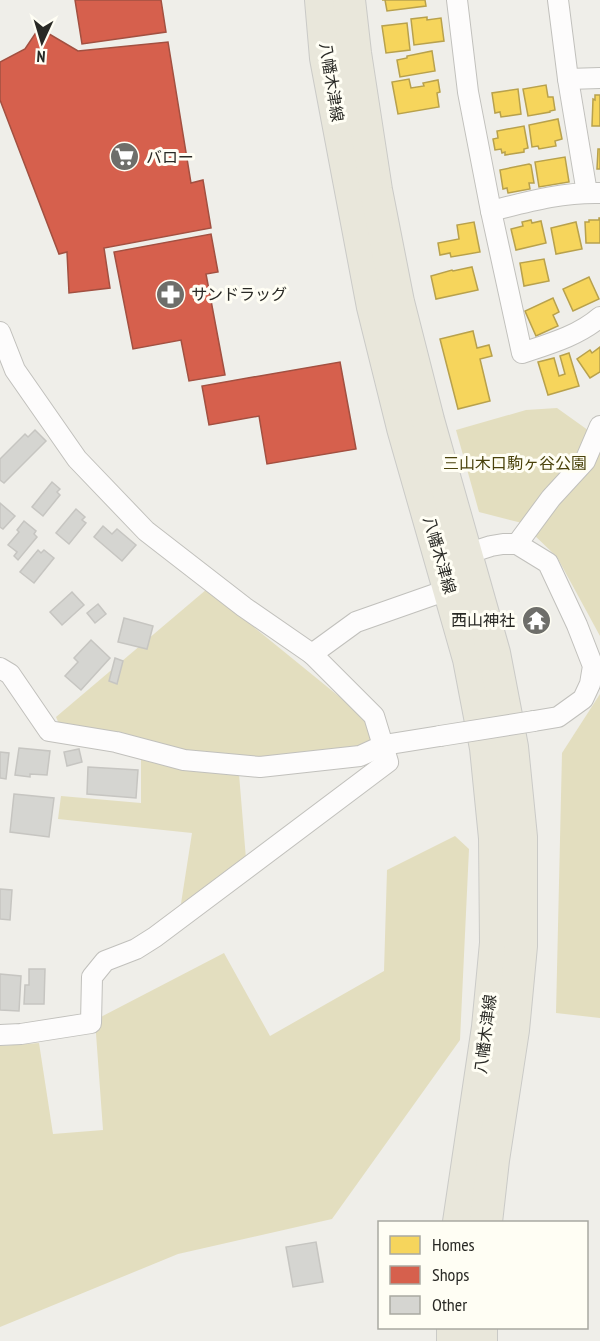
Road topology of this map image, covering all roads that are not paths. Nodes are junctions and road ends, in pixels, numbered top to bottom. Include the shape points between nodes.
1 (321, 0) edge
2 (349, 0) edge
3 (457, 0) edge
4 (558, 0) edge
5 (600, 78) edge
6 (568, 79) junction
7 (594, 193) edge
8 (491, 211) junction
9 (600, 317) edge
10 (0, 332) edge
11 (600, 426) edge
12 (517, 544) junction
13 (466, 554) junction
14 (450, 589) junction
15 (312, 654) junction
16 (0, 668) edge
17 (384, 745) junction
18 (0, 1035) edge
19 (459, 1221) edge
20 (486, 1221) edge

1 - 14 main road, 八幡木津線 via 326,58 373,307
2 - 13 main road, 八幡木津線 via 376,190 398,302
3 - 8 street via 468,92
4 - 6 street
5 - 6 street
6 - 7 street
7 - 8 street via 546,197
8 - 9 street via 522,353 566,338
10 - 15 street via 15,370 77,459 146,531
11 - 12 street via 585,461 550,498
12 - 13 street via 491,546
12 - 17 street, bridge via 548,563 577,625 593,666 584,699 558,717
13 - 14 street
13 - 20 main road, 八幡木津線 via 494,653 512,747 520,837 520,956
14 - 15 street via 356,622
14 - 19 main road, 八幡木津線 via 469,659 486,748 495,838 495,955
15 - 17 street via 374,716
16 - 17 street via 10,674 49,731 116,742 184,760 260,767 360,756
17 - 18 street via 388,762 155,937 105,961 92,977 91,1023

